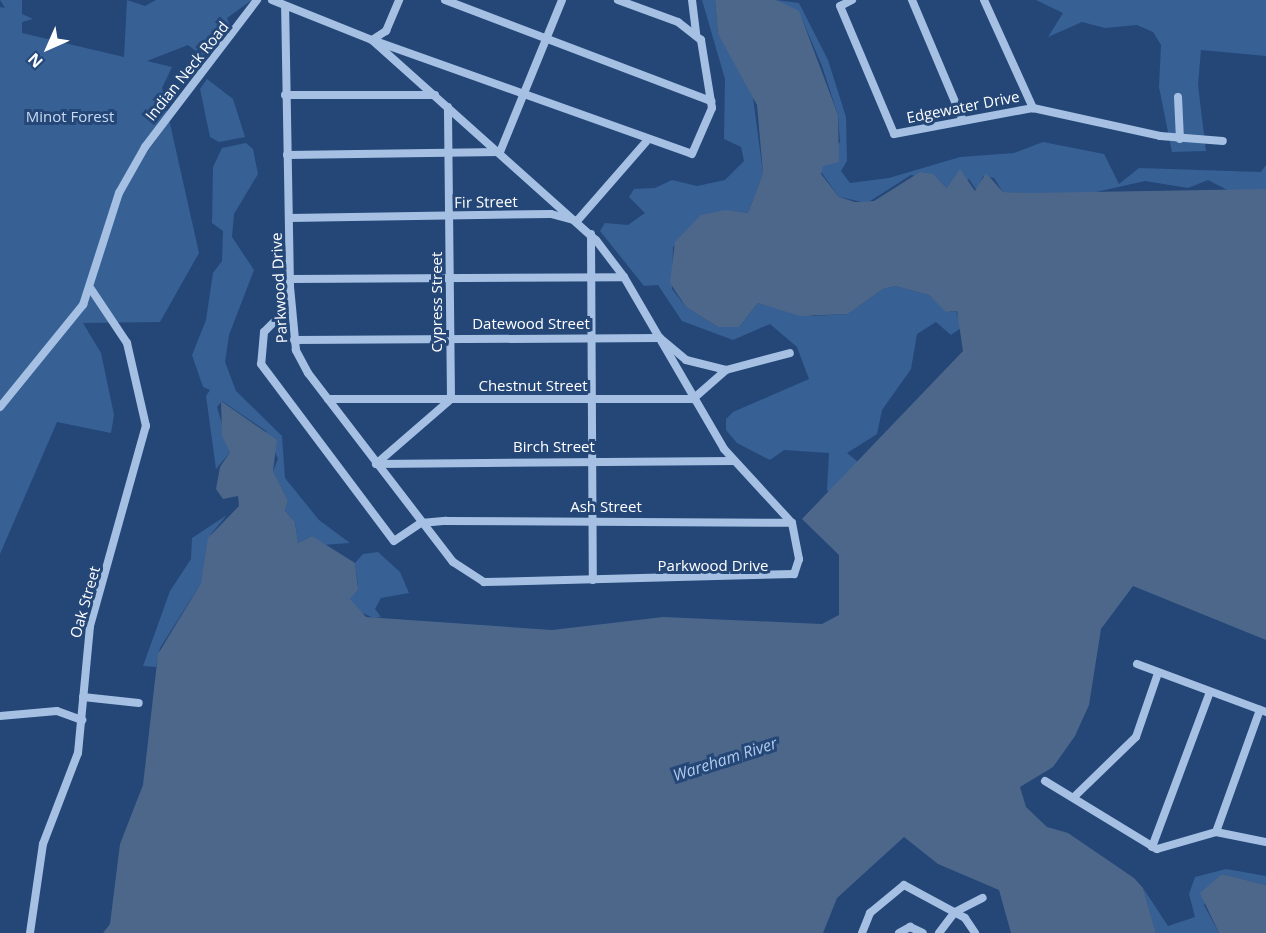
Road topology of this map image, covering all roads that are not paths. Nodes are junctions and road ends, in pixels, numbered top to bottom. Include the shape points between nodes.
1 (258, 0) edge
2 (272, 0) edge
3 (399, 0) edge
4 (445, 0) edge
5 (562, 0) edge
6 (618, 0) edge
7 (692, 0) edge
8 (852, 0) edge
9 (912, 0) edge
10 (984, 0) edge
11 (285, 6) junction
12 (696, 33) junction
13 (548, 39) junction
14 (372, 40) junction
15 (285, 95) junction
16 (435, 95) junction
17 (526, 96) junction
18 (1178, 97) dead end
19 (711, 101) junction
20 (448, 107) junction
21 (1033, 108) junction
22 (963, 121) junction
23 (1180, 139) junction
24 (1223, 141) dead end
25 (646, 142) junction
26 (500, 152) junction
27 (287, 155) junction
28 (451, 155) junction
29 (451, 217) junction
30 (289, 218) junction
31 (578, 221) junction
32 (591, 234) junction
33 (451, 276) junction
34 (592, 277) junction
35 (624, 277) junction
36 (290, 279) junction
37 (90, 289) junction
38 (291, 305) junction
39 (451, 338) junction
40 (593, 338) junction
41 (660, 338) junction
42 (294, 340) junction
43 (790, 354) dead end
44 (726, 370) junction
45 (328, 399) junction
46 (451, 399) junction
47 (591, 399) junction
48 (693, 399) junction
49 (0, 407) edge
50 (591, 461) junction
51 (733, 461) junction
52 (376, 464) junction
53 (593, 520) junction
54 (792, 523) junction
55 (421, 524) junction
56 (593, 580) junction
57 (1137, 664) dead end
58 (1158, 673) junction
59 (1210, 692) junction
60 (82, 697) junction
61 (139, 703) dead end
62 (1263, 711) edge
63 (0, 716) edge
64 (82, 720) junction
65 (1045, 781) dead end
66 (1074, 797) junction
67 (1216, 832) junction
68 (1266, 842) edge
69 (1152, 847) junction
70 (982, 898) dead end
71 (955, 912) junction
72 (30, 933) edge
73 (862, 933) edge
74 (899, 933) edge
75 (923, 933) edge
76 (939, 933) edge
77 (975, 933) edge

1 - 37 street, Indian Neck Road via 133,167 117,200
2 - 11 street
3 - 14 street via 386,31
4 - 13 street
5 - 13 street
6 - 12 street
7 - 12 street
8 - 22 street, Edgewater Drive via 840,6 894,134
9 - 22 street
10 - 21 street
11 - 14 street
11 - 15 street, Parkwood Drive
12 - 19 street
13 - 17 street
13 - 19 street
14 - 16 street
14 - 17 street
15 - 16 street
15 - 27 street, Parkwood Drive
16 - 20 street
17 - 25 street
17 - 26 street
18 - 23 street
19 - 25 street via 703,137 690,155
20 - 26 street
20 - 28 street, Cypress Street
21 - 22 street, Edgewater Drive
21 - 23 street, Edgewater Drive
23 - 24 street, Edgewater Drive
25 - 31 street
26 - 28 street
26 - 31 street
27 - 28 street
27 - 30 street, Parkwood Drive
28 - 29 street, Cypress Street
29 - 30 street, Fir Street
29 - 31 street, Fir Street via 551,214
29 - 33 street, Cypress Street
30 - 36 street, Parkwood Drive
31 - 32 street
32 - 34 street
32 - 35 street
33 - 34 street
33 - 36 street
33 - 39 street, Cypress Street
34 - 35 street
34 - 40 street
35 - 41 street
36 - 38 street, Parkwood Drive
37 - 49 street, Indian Neck Road via 74,320
37 - 60 street, Oak Street via 127,343 147,421 90,626
38 - 42 street, Parkwood Drive
38 - 55 street via 264,332 258,352 263,367 388,537 398,541
39 - 40 street, Datewood Street
39 - 42 street, Datewood Street
39 - 46 street, Cypress Street
40 - 41 street, Datewood Street
40 - 47 street
41 - 44 street via 686,360
41 - 48 street
42 - 45 street, Parkwood Drive via 303,366
43 - 44 street
44 - 48 street
45 - 46 street, Chestnut Street
45 - 52 street, Parkwood Drive
46 - 47 street, Chestnut Street
46 - 52 street
47 - 48 street, Chestnut Street
47 - 50 street
48 - 51 street
50 - 51 street, Birch Street
50 - 52 street, Birch Street
50 - 53 street
51 - 54 street
52 - 55 street, Parkwood Drive
53 - 54 street, Ash Street
53 - 55 street, Ash Street
53 - 56 street
54 - 56 street, Parkwood Drive via 799,559 789,577
55 - 56 street, Parkwood Drive via 476,580
57 - 58 street
58 - 59 street
58 - 66 street via 1136,737
59 - 62 street
59 - 69 street
60 - 61 street
60 - 64 street, Oak Street
62 - 67 street
63 - 64 street via 57,711
64 - 72 street, Oak Street via 76,760 40,857
65 - 66 street
66 - 69 street
67 - 68 street
67 - 69 street via 1177,848
70 - 71 street
71 - 73 street via 904,885 870,913
71 - 76 street
71 - 77 street
74 - 75 street via 910,927

